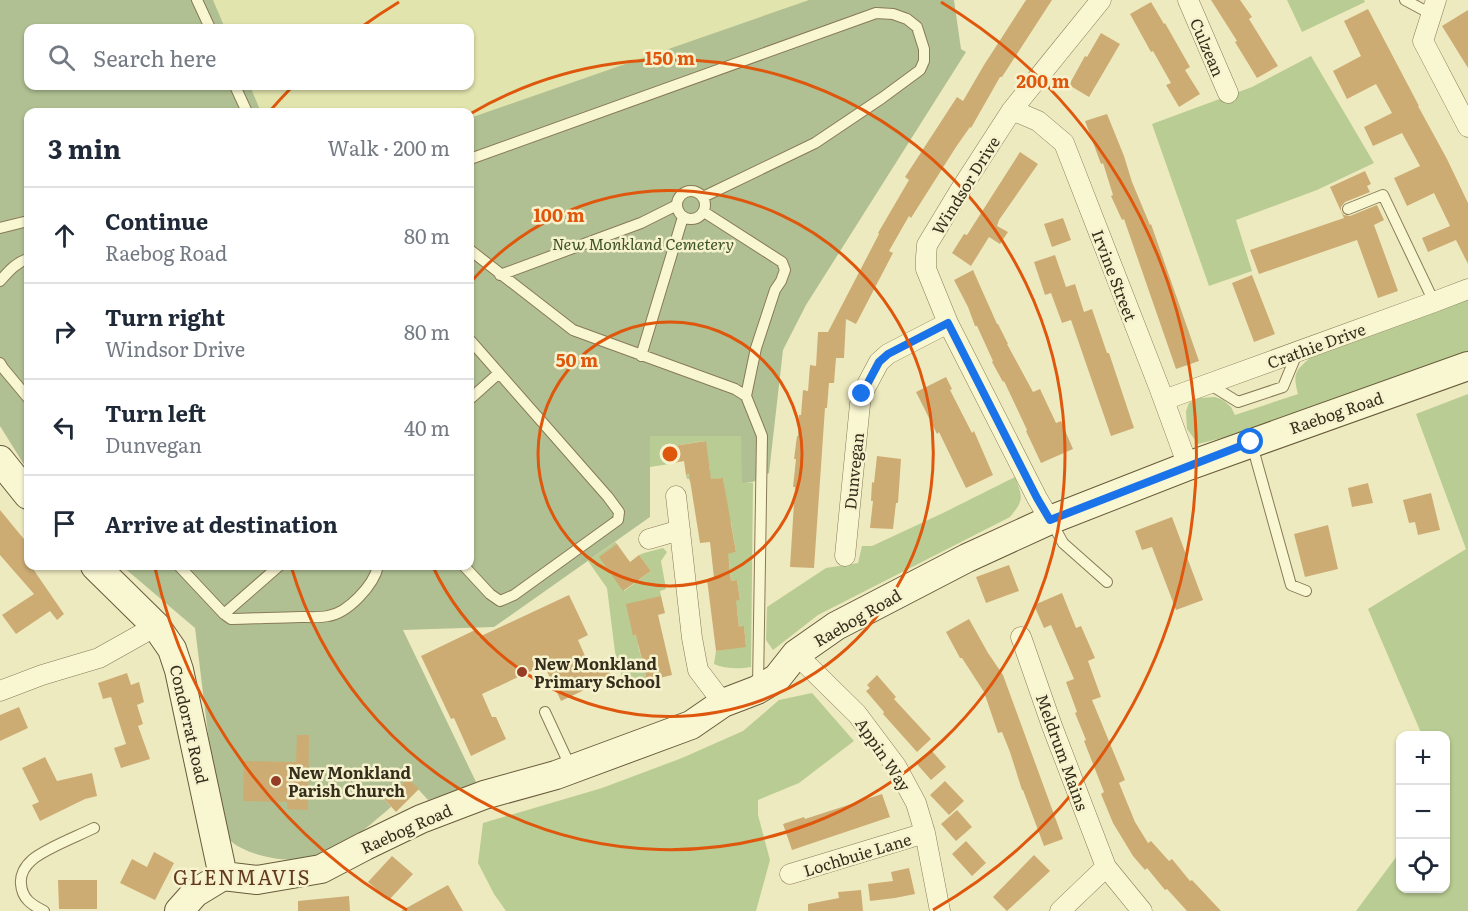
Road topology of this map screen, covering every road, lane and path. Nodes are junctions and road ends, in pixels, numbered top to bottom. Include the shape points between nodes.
1 (197, 0) edge
2 (1101, 0) edge
3 (1188, 0) edge
4 (1405, 0) edge
5 (1434, 7) edge
6 (208, 24) edge
7 (237, 90) edge
8 (1228, 93) dead end
9 (245, 108) edge
10 (1012, 110) junction
11 (1468, 127) edge
12 (474, 158) edge
13 (704, 197) junction
14 (677, 205) junction
15 (1348, 209) dead end
16 (704, 212) junction
17 (684, 217) junction
18 (24, 222) edge
19 (0, 228) edge
20 (474, 253) edge
21 (24, 260) edge
22 (500, 274) junction
23 (0, 281) edge
24 (1468, 289) edge
25 (1434, 302) junction
26 (948, 323) junction
27 (474, 345) edge
28 (1298, 351) junction
29 (641, 356) junction
30 (0, 363) edge
31 (1468, 366) edge
32 (499, 373) junction
33 (1208, 383) junction
34 (24, 393) edge
35 (474, 395) edge
36 (746, 396) junction
37 (1164, 400) junction
38 (1251, 442) junction
39 (0, 460) edge
40 (1188, 466) junction
41 (24, 490) edge
42 (676, 496) dead end
43 (1050, 520) junction
44 (680, 530) junction
45 (649, 539) dead end
46 (844, 556) dead end
47 (98, 570) edge
48 (183, 570) edge
49 (274, 570) edge
50 (377, 570) edge
51 (468, 570) edge
52 (1107, 582) dead end
53 (1306, 591) dead end
54 (224, 614) junction
55 (156, 627) junction
56 (1021, 637) dead end
57 (796, 654) junction
58 (758, 690) junction
59 (0, 691) edge
60 (723, 703) junction
61 (545, 712) dead end
62 (572, 768) junction
63 (94, 828) dead end
64 (925, 833) junction
65 (1106, 867) junction
66 (790, 874) dead end
67 (224, 876) junction
68 (44, 911) edge
69 (179, 911) edge
70 (940, 911) edge
71 (1060, 911) edge
72 (1142, 911) edge

1 - 6 lane
2 - 10 street, Windsor Drive
3 - 8 street, Culzean
4 - 5 lane
5 - 11 street via 1423,41
7 - 9 lane
10 - 26 street, Windsor Drive via 927,245 926,269
10 - 37 street, Irvine Street via 1038,121 1064,143
12 - 13 lane via 876,13 900,16 916,27 924,49 920,70 815,143
13 - 14 lane via 689,191
13 - 16 lane
14 - 17 lane
14 - 22 lane via 641,223
15 - 25 lane via 1383,195
16 - 17 lane via 693,220
16 - 36 lane via 782,262 785,270 756,348
17 - 29 lane
18 - 19 lane
20 - 22 lane
21 - 23 lane
22 - 29 lane via 573,330
24 - 25 street, Crathie Drive
25 - 28 street, Crathie Drive
26 - 43 street, Windsor Drive
26 - 46 street, Dunvegan via 888,354 879,362 862,394
27 - 32 lane
28 - 33 street, Crathie Drive
28 - 33 lane via 1283,387 1238,402
29 - 36 lane
30 - 34 lane
31 - 38 main road, Raebog Road
32 - 35 lane
32 - 51 lane via 608,497 619,512 618,520 500,601
33 - 37 street, Crathie Drive
36 - 58 lane via 762,436
37 - 40 street, Irvine Street
38 - 40 main road, Raebog Road
38 - 53 lane via 1291,585
39 - 41 main road
40 - 43 main road, Raebog Road
42 - 44 street
43 - 52 lane via 1063,543
43 - 57 main road, Raebog Road via 836,626
44 - 45 street
44 - 60 street via 699,670
47 - 55 main road, Condorrat Road
48 - 54 lane
49 - 54 lane
50 - 54 lane via 357,598 329,616 231,619
55 - 59 street via 99,658
55 - 67 main road, Condorrat Road via 172,649 180,670
56 - 65 street, Meldrum Mains
57 - 58 main road, Raebog Road via 777,678
57 - 64 street, Appin Way via 857,714 896,766 916,803
58 - 60 main road, Raebog Road
60 - 62 main road, Raebog Road via 691,725
61 - 62 lane
62 - 67 main road, Raebog Road via 421,819 321,869 257,880
63 - 68 lane via 33,859 24,869 20,880 26,900
64 - 66 street, Lochbuie Lane
64 - 70 street, Appin Way
65 - 71 street
65 - 72 street, Meldrum Mains
67 - 69 main road via 195,893

